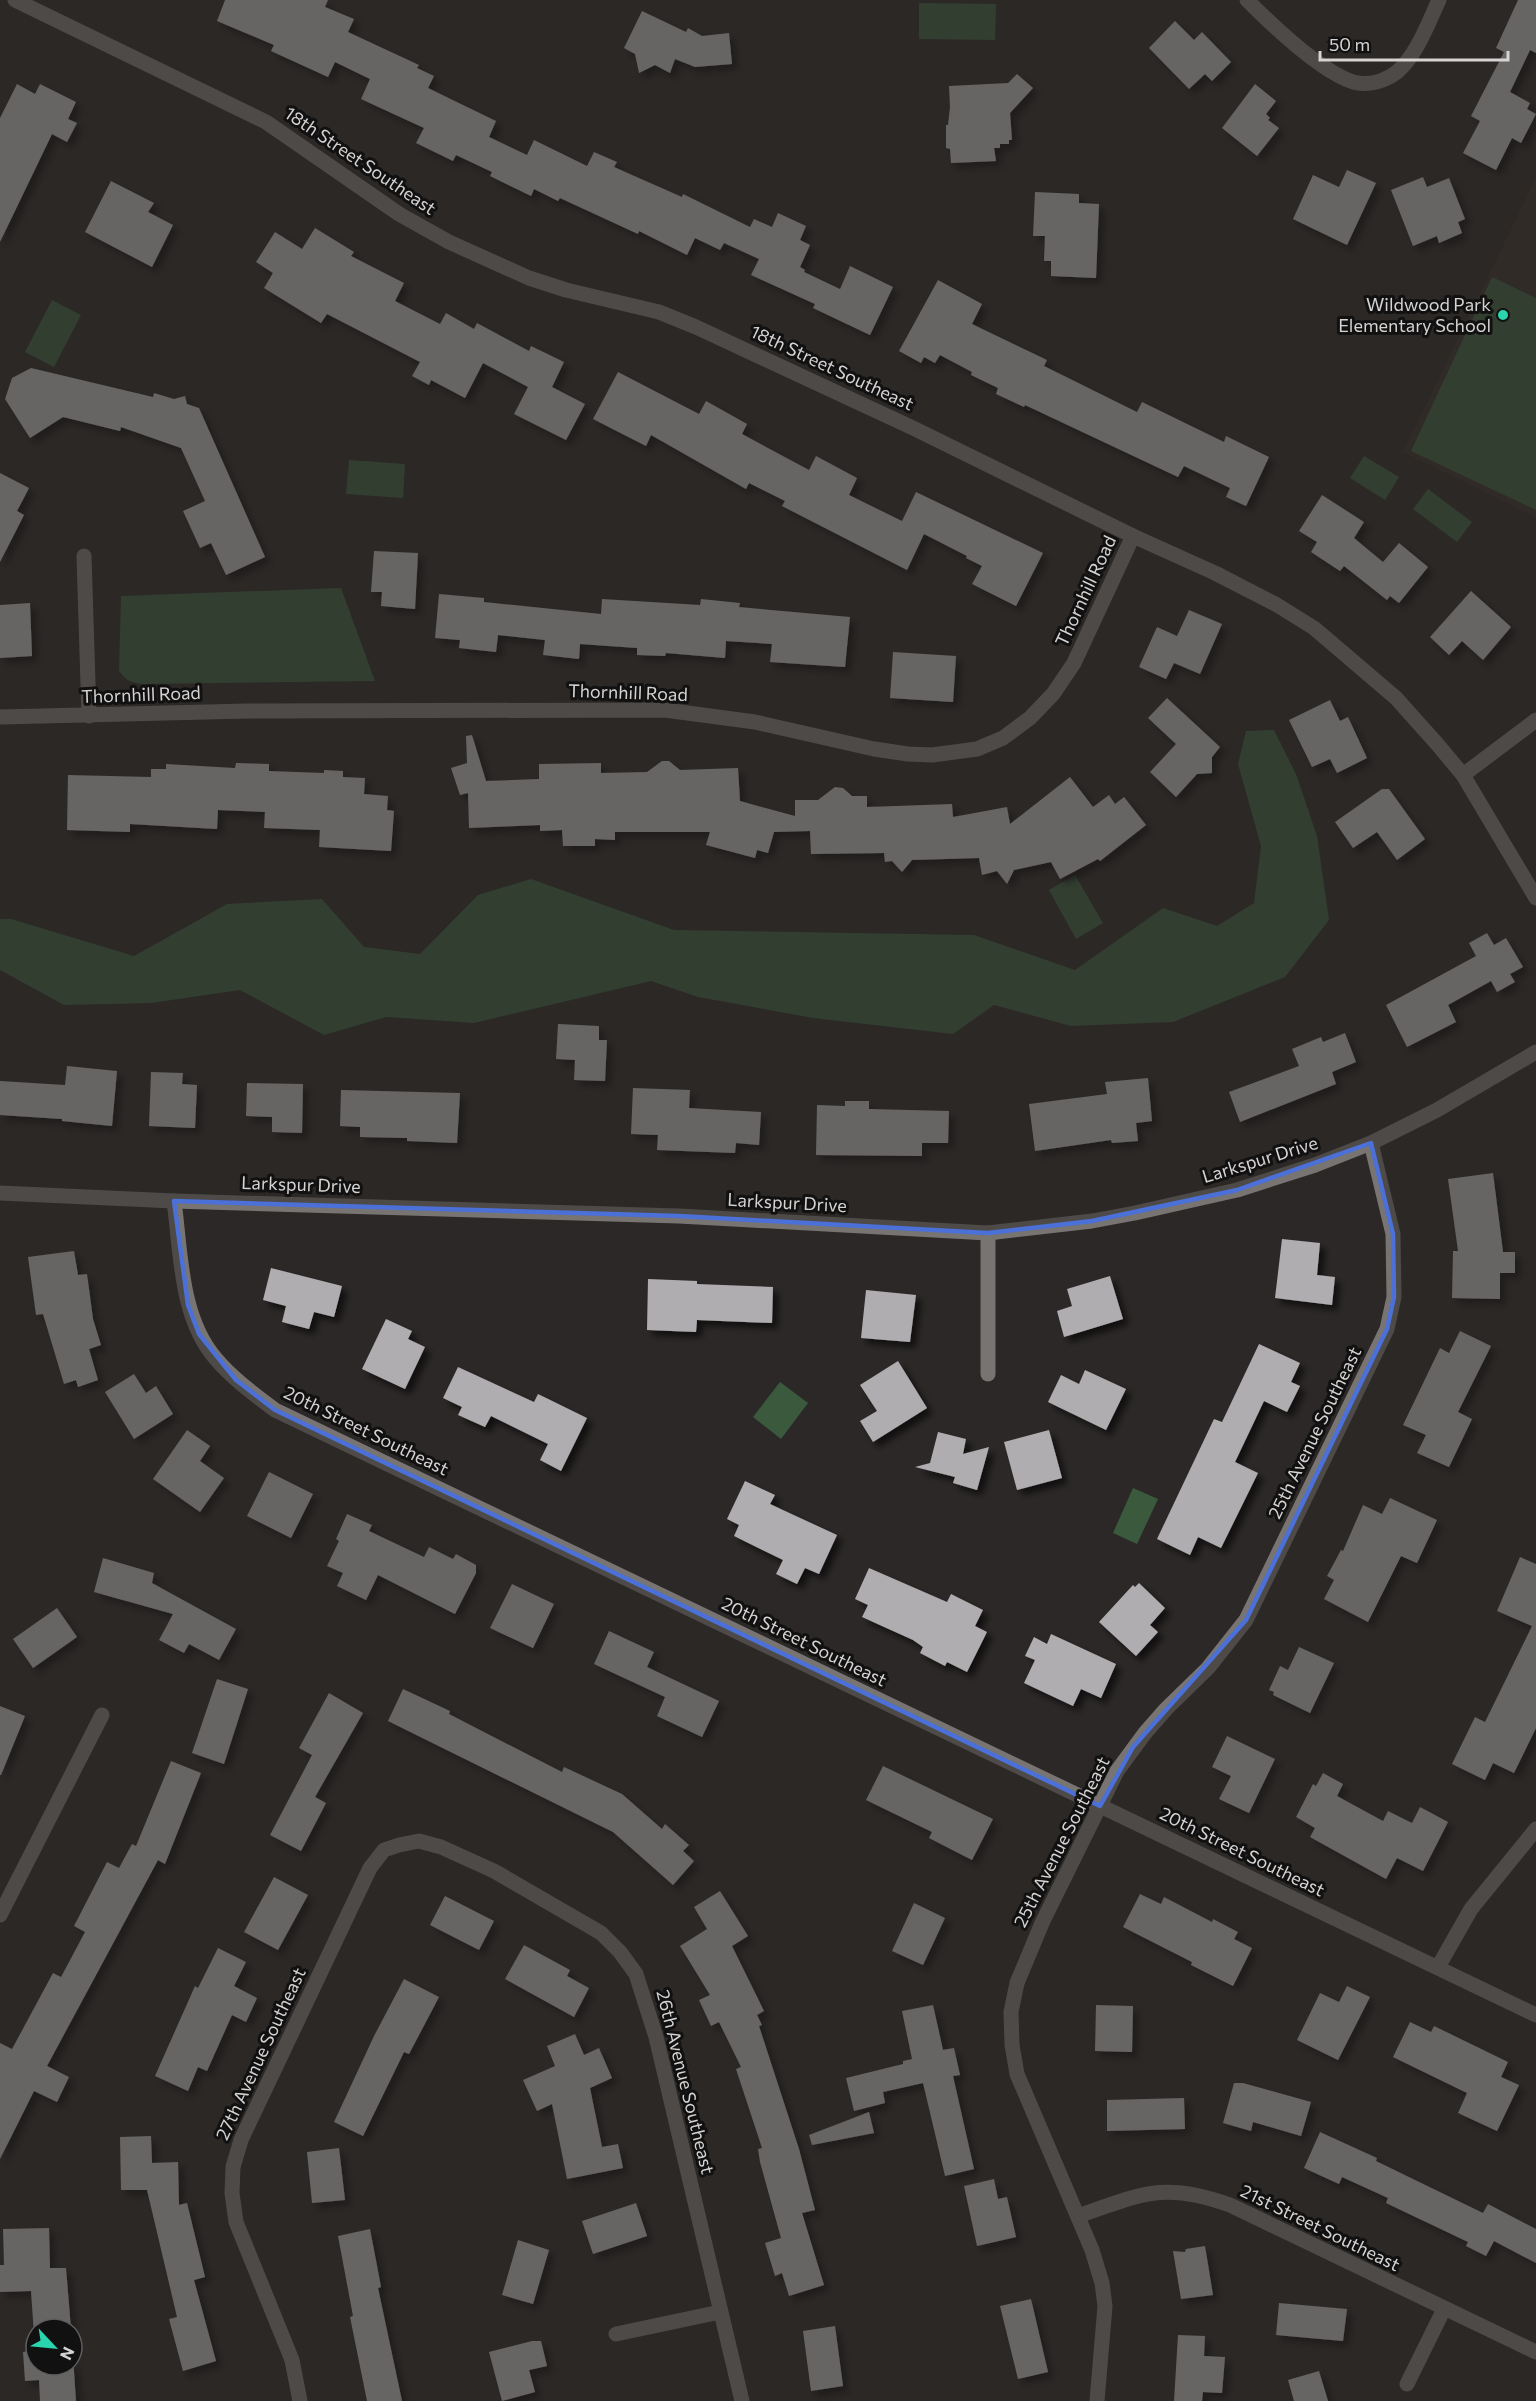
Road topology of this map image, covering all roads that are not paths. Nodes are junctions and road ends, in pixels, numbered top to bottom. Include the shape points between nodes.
1 (15, 0) edge
2 (1247, 0) edge
3 (1439, 0) edge
4 (1133, 536) junction
5 (84, 556) dead end
6 (89, 716) junction
7 (0, 717) edge
8 (1536, 720) edge
9 (1463, 775) junction
10 (1536, 898) edge
11 (1536, 1052) edge
12 (1371, 1143) junction
13 (0, 1193) edge
14 (174, 1201) junction
15 (988, 1233) junction
16 (988, 1374) dead end
17 (102, 1715) dead end
18 (1100, 1806) junction
19 (1536, 1830) edge
20 (399, 1845) joint
21 (0, 1915) edge
22 (1438, 1967) junction
23 (1536, 2014) edge
24 (1078, 2216) junction
25 (1444, 2309) junction
26 (720, 2312) junction
27 (616, 2334) dead end
28 (1536, 2352) edge
29 (1407, 2384) dead end
30 (300, 2401) edge
31 (742, 2401) edge
32 (1097, 2401) edge

1 - 4 street, 18th Street Southeast via 266,122 399,214 449,242 529,278 659,312 696,327
2 - 3 street via 1342,77 1367,84 1388,77 1405,63
4 - 6 street, Thornhill Road via 1074,663 1053,694 1003,738 977,749 908,754 755,722 665,710 248,711
4 - 9 street, 18th Street Southeast via 1215,573 1314,628 1396,698
5 - 6 street
6 - 7 street, Thornhill Road
8 - 9 street
9 - 10 street, 18th Street Southeast
11 - 12 street, Larkspur Drive
12 - 15 street, Larkspur Drive via 1237,1190 1092,1221
12 - 18 street, 25th Avenue Southeast via 1394,1234 1394,1297 1387,1329 1246,1620 1223,1652 1133,1747
13 - 14 street, Larkspur Drive
14 - 15 street, Larkspur Drive via 679,1216
14 - 18 street, 20th Street Southeast via 188,1305 199,1334 214,1358 236,1380 275,1410
15 - 16 street
17 - 21 street
18 - 22 street, 20th Street Southeast
18 - 24 street, 25th Avenue Southeast via 1029,1952 1011,2012 1017,2074
19 - 22 street via 1471,1909
20 - 26 street, 26th Avenue Southeast via 419,1841 441,1847 494,1871 601,1933 636,1974 656,2037
20 - 30 street, 27th Avenue Southeast via 384,1850 370,1868 241,2140 233,2168 236,2222 292,2360
22 - 23 street, 20th Street Southeast
24 - 25 street, 21st Street Southeast via 1158,2191 1199,2195 1246,2212
24 - 32 street, 25th Avenue Southeast via 1102,2283 1105,2306
25 - 28 street, 21st Street Southeast
25 - 29 street
26 - 27 street
26 - 31 street, 26th Avenue Southeast

